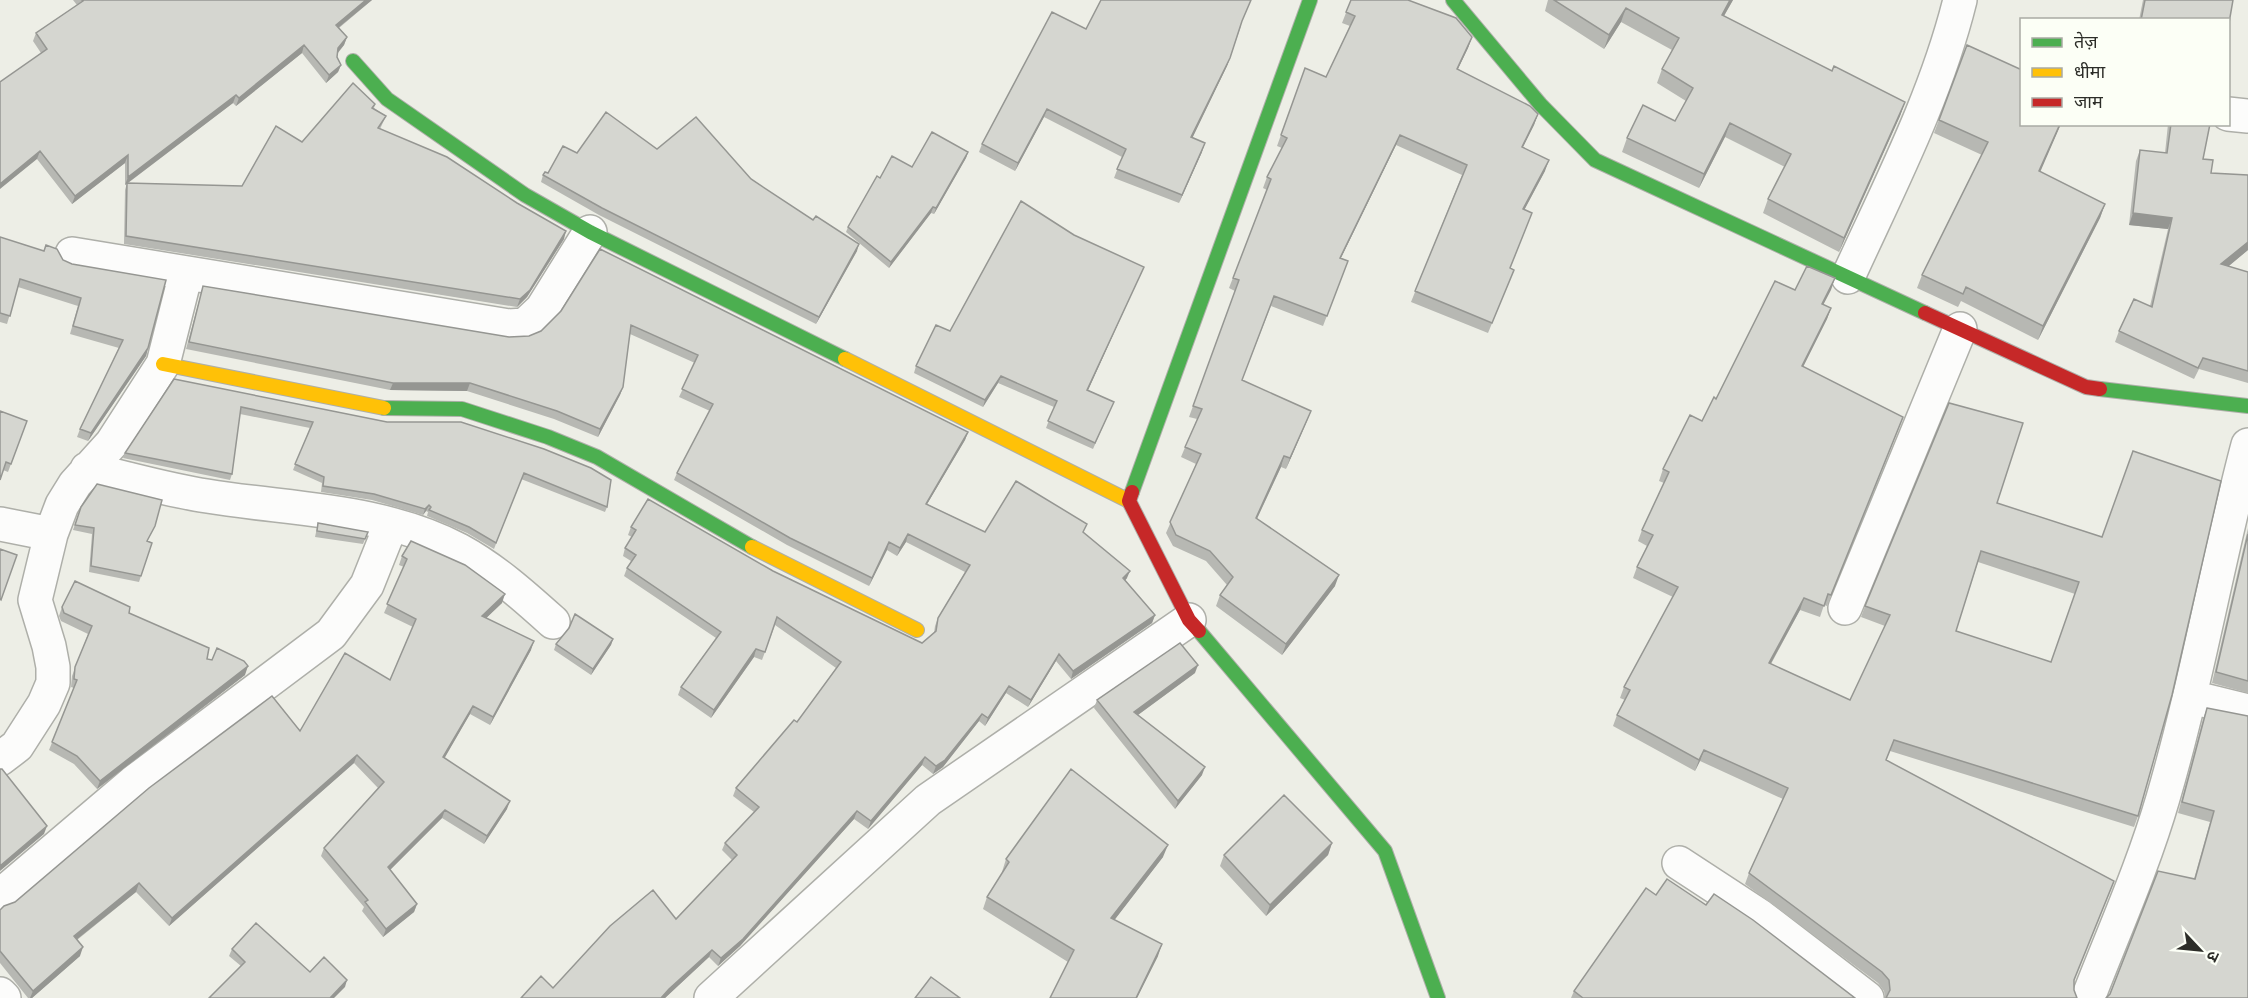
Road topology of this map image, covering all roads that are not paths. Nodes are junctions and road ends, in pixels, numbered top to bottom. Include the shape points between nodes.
1 (1310, 0) edge
2 (1453, 0) edge
3 (1960, 0) edge
4 (353, 61) dead end
5 (2230, 114) edge
6 (2248, 116) edge
7 (590, 232) junction
8 (72, 254) dead end
9 (186, 273) junction
10 (1848, 277) junction
11 (1959, 329) junction
12 (163, 364) junction
13 (2248, 406) edge
14 (2248, 445) edge
15 (87, 469) junction
16 (1129, 501) junction
17 (0, 524) edge
18 (391, 525) junction
19 (51, 534) junction
20 (1845, 608) dead end
21 (1189, 620) junction
22 (553, 622) dead end
23 (917, 630) dead end
24 (2191, 697) junction
25 (2248, 711) edge
26 (0, 759) edge
27 (1679, 863) dead end
28 (0, 896) edge
29 (0, 994) edge
30 (4, 998) edge
31 (711, 998) edge
32 (1438, 998) edge
33 (1867, 998) edge
34 (2088, 998) edge

1 - 16 street
2 - 10 street via 1540,104 1595,160
3 - 10 street via 1941,65 1906,152
4 - 7 street via 387,99 441,139 525,195
5 - 6 street
7 - 9 street via 542,309 525,325 508,326
7 - 16 street
8 - 9 street
9 - 12 street
10 - 11 street
11 - 13 street via 2086,387
11 - 20 street
12 - 15 street via 112,443
12 - 23 street via 388,409 462,409 548,437 597,457 778,562
14 - 24 street via 2223,540
15 - 18 street via 206,496 316,509
15 - 19 street via 62,505
16 - 21 street
17 - 19 street
18 - 22 street via 460,550 502,578
18 - 28 street via 367,585 331,634 134,782
19 - 26 street via 35,600 49,646 53,683 17,746
21 - 31 street via 928,800
21 - 32 street via 1385,851
24 - 25 street
24 - 34 street via 2139,876
27 - 33 street via 1760,916
29 - 30 street

